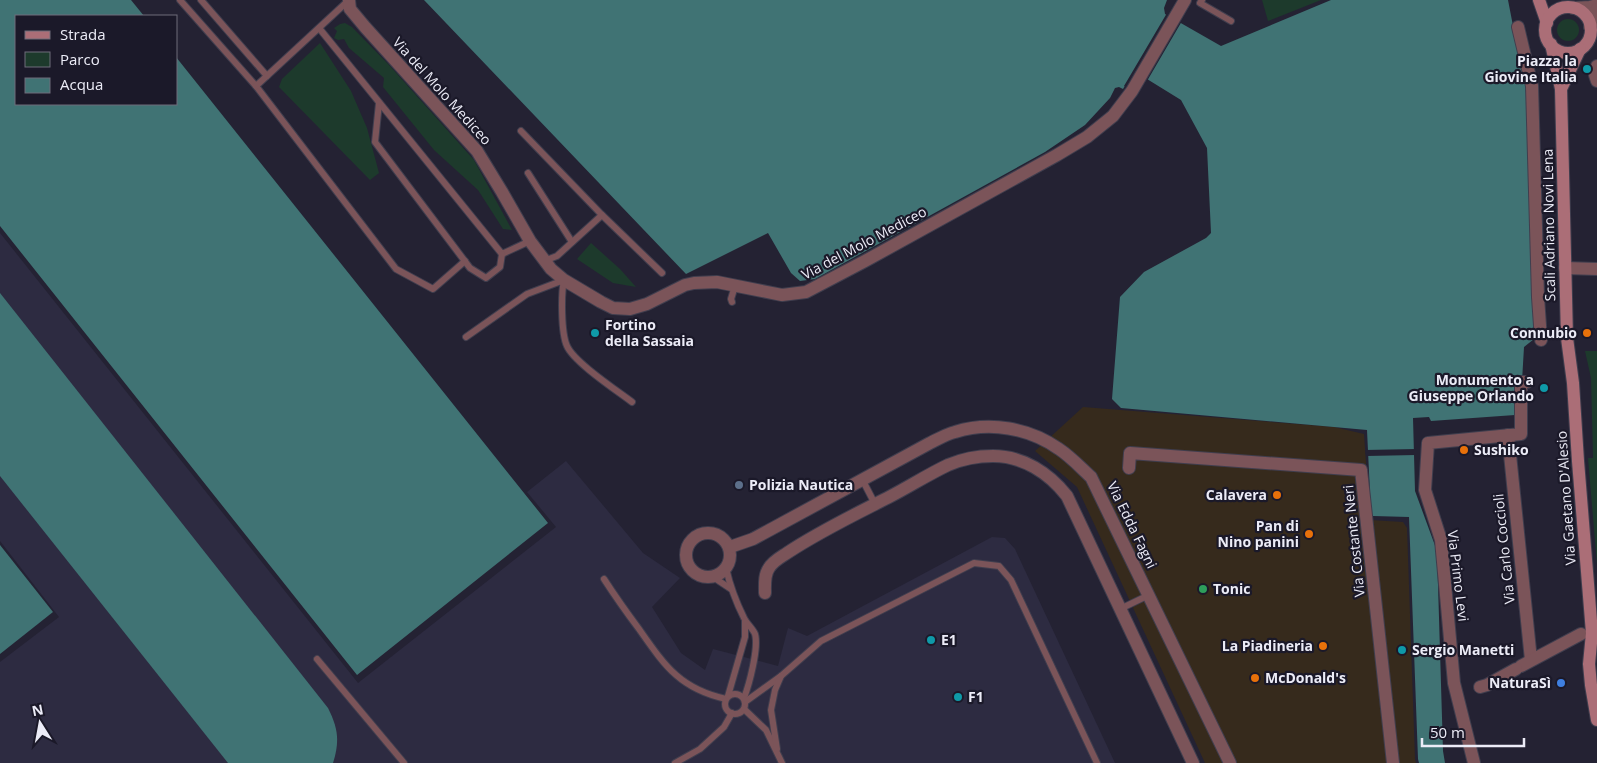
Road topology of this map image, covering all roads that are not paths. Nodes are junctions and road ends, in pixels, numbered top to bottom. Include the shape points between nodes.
1 (180, 0) edge
2 (201, 0) edge
3 (349, 0) edge
4 (1185, 0) edge
5 (1202, 0) edge
6 (1539, 0) edge
7 (1556, 0) edge
8 (1597, 5) edge
9 (1570, 8) junction
10 (1597, 9) edge
11 (1231, 21) dead end
12 (1547, 23) junction
13 (1518, 27) dead end
14 (1590, 27) junction
15 (319, 28) junction
16 (1550, 44) junction
17 (1580, 49) junction
18 (267, 76) junction
19 (256, 86) junction
20 (1560, 89) junction
21 (379, 103) junction
22 (520, 131) dead end
23 (528, 173) dead end
24 (602, 214) junction
25 (530, 241) junction
26 (572, 242) junction
27 (502, 254) junction
28 (465, 261) junction
29 (544, 261) junction
30 (1565, 268) junction
31 (1597, 269) edge
32 (662, 273) dead end
33 (564, 280) junction
34 (735, 286) junction
35 (732, 302) dead end
36 (466, 337) dead end
37 (1541, 340) dead end
38 (1570, 360) joint
39 (1527, 382) dead end
40 (632, 402) dead end
41 (1508, 435) junction
42 (1129, 468) dead end
43 (862, 479) junction
44 (875, 504) junction
45 (730, 547) junction
46 (726, 568) junction
47 (713, 576) junction
48 (604, 579) dead end
49 (731, 589) junction
50 (765, 594) dead end
51 (1149, 595) junction
52 (1120, 609) junction
53 (1594, 611) edge
54 (745, 620) junction
55 (1590, 636) edge
56 (317, 659) dead end
57 (1523, 665) junction
58 (781, 676) junction
59 (1456, 692) junction
60 (727, 698) junction
61 (744, 703) junction
62 (732, 714) junction
63 (1597, 720) edge
64 (777, 750) junction
65 (1227, 762) edge
66 (404, 763) edge
67 (674, 763) edge
68 (782, 763) edge
69 (1097, 763) edge
70 (1193, 763) edge
71 (1393, 763) edge
72 (1474, 763) edge

1 - 19 lane
2 - 18 lane
3 - 15 lane
3 - 25 street, Via del Molo Mediceo via 350,9 365,27 477,151
4 - 34 street, Via del Molo Mediceo via 1132,91 1113,116 1086,138 812,290 782,295
5 - 11 lane via 1200,3
6 - 12 main road
7 - 9 main road
8 - 9 street
9 - 12 main road via 1553,13
9 - 14 main road via 1586,16
10 - 14 street
12 - 16 main road via 1546,34
13 - 37 street via 1532,86
14 - 17 main road via 1589,39
15 - 18 lane
15 - 21 lane
16 - 17 main road via 1563,52
16 - 20 main road, Scali Adriano Novi Lena
17 - 20 main road, Scali Adriano Novi Lena
18 - 19 lane
19 - 28 lane via 396,269 433,289
20 - 30 main road, Scali Adriano Novi Lena
21 - 27 lane
21 - 28 lane via 375,142
22 - 24 lane
23 - 26 lane
24 - 26 lane
24 - 32 lane
25 - 27 lane
25 - 29 street, Via del Molo Mediceo
26 - 29 lane via 557,256
27 - 28 lane via 500,267 486,278
29 - 33 street, Via del Molo Mediceo
30 - 31 street
30 - 38 main road, Scali Adriano Novi Lena
33 - 34 street, Via del Molo Mediceo via 601,302 622,309 647,304 694,283
33 - 36 lane via 527,294
33 - 40 lane via 566,345 576,359
34 - 35 lane
38 - 53 main road, Via Gaetano D'Alesio
39 - 41 street via 1521,382 1521,434
41 - 57 street, Via Carlo Coccioli
41 - 59 street, Via Primo Levi via 1428,443 1425,490 1441,540
42 - 71 street, Via Costante Neri via 1130,453 1361,470
43 - 44 lane
43 - 45 street, Via Edda Fagni via 753,540
43 - 51 street, Via Edda Fagni via 954,432 993,426 1036,436 1061,450 1091,476
44 - 50 street via 803,542 778,560 766,577
44 - 52 street via 964,460 1002,456 1025,462 1044,472 1067,496
45 - 46 street
45 - 47 street via 719,535 709,532 694,538 688,546 687,562 693,571 702,576
46 - 47 street
46 - 49 lane
47 - 49 lane
48 - 60 lane via 664,665 706,694
49 - 54 lane
51 - 52 lane
51 - 65 street, Via Edda Fagni
52 - 70 street
53 - 55 main road, Via Gaetano D'Alesio
54 - 60 lane via 745,636
54 - 61 lane via 755,634 755,658
55 - 57 street
55 - 63 main road, Via Gaetano D'Alesio via 1588,664
56 - 66 lane
57 - 59 street via 1487,685
58 - 61 lane
58 - 64 lane via 771,710
58 - 69 lane via 821,641 974,563 999,566 1011,580
59 - 72 street, Via Primo Levi
60 - 61 lane via 735,694
60 - 62 lane via 726,709
61 - 62 lane via 739,713
61 - 64 lane
62 - 67 lane via 724,727 700,749
64 - 68 lane

